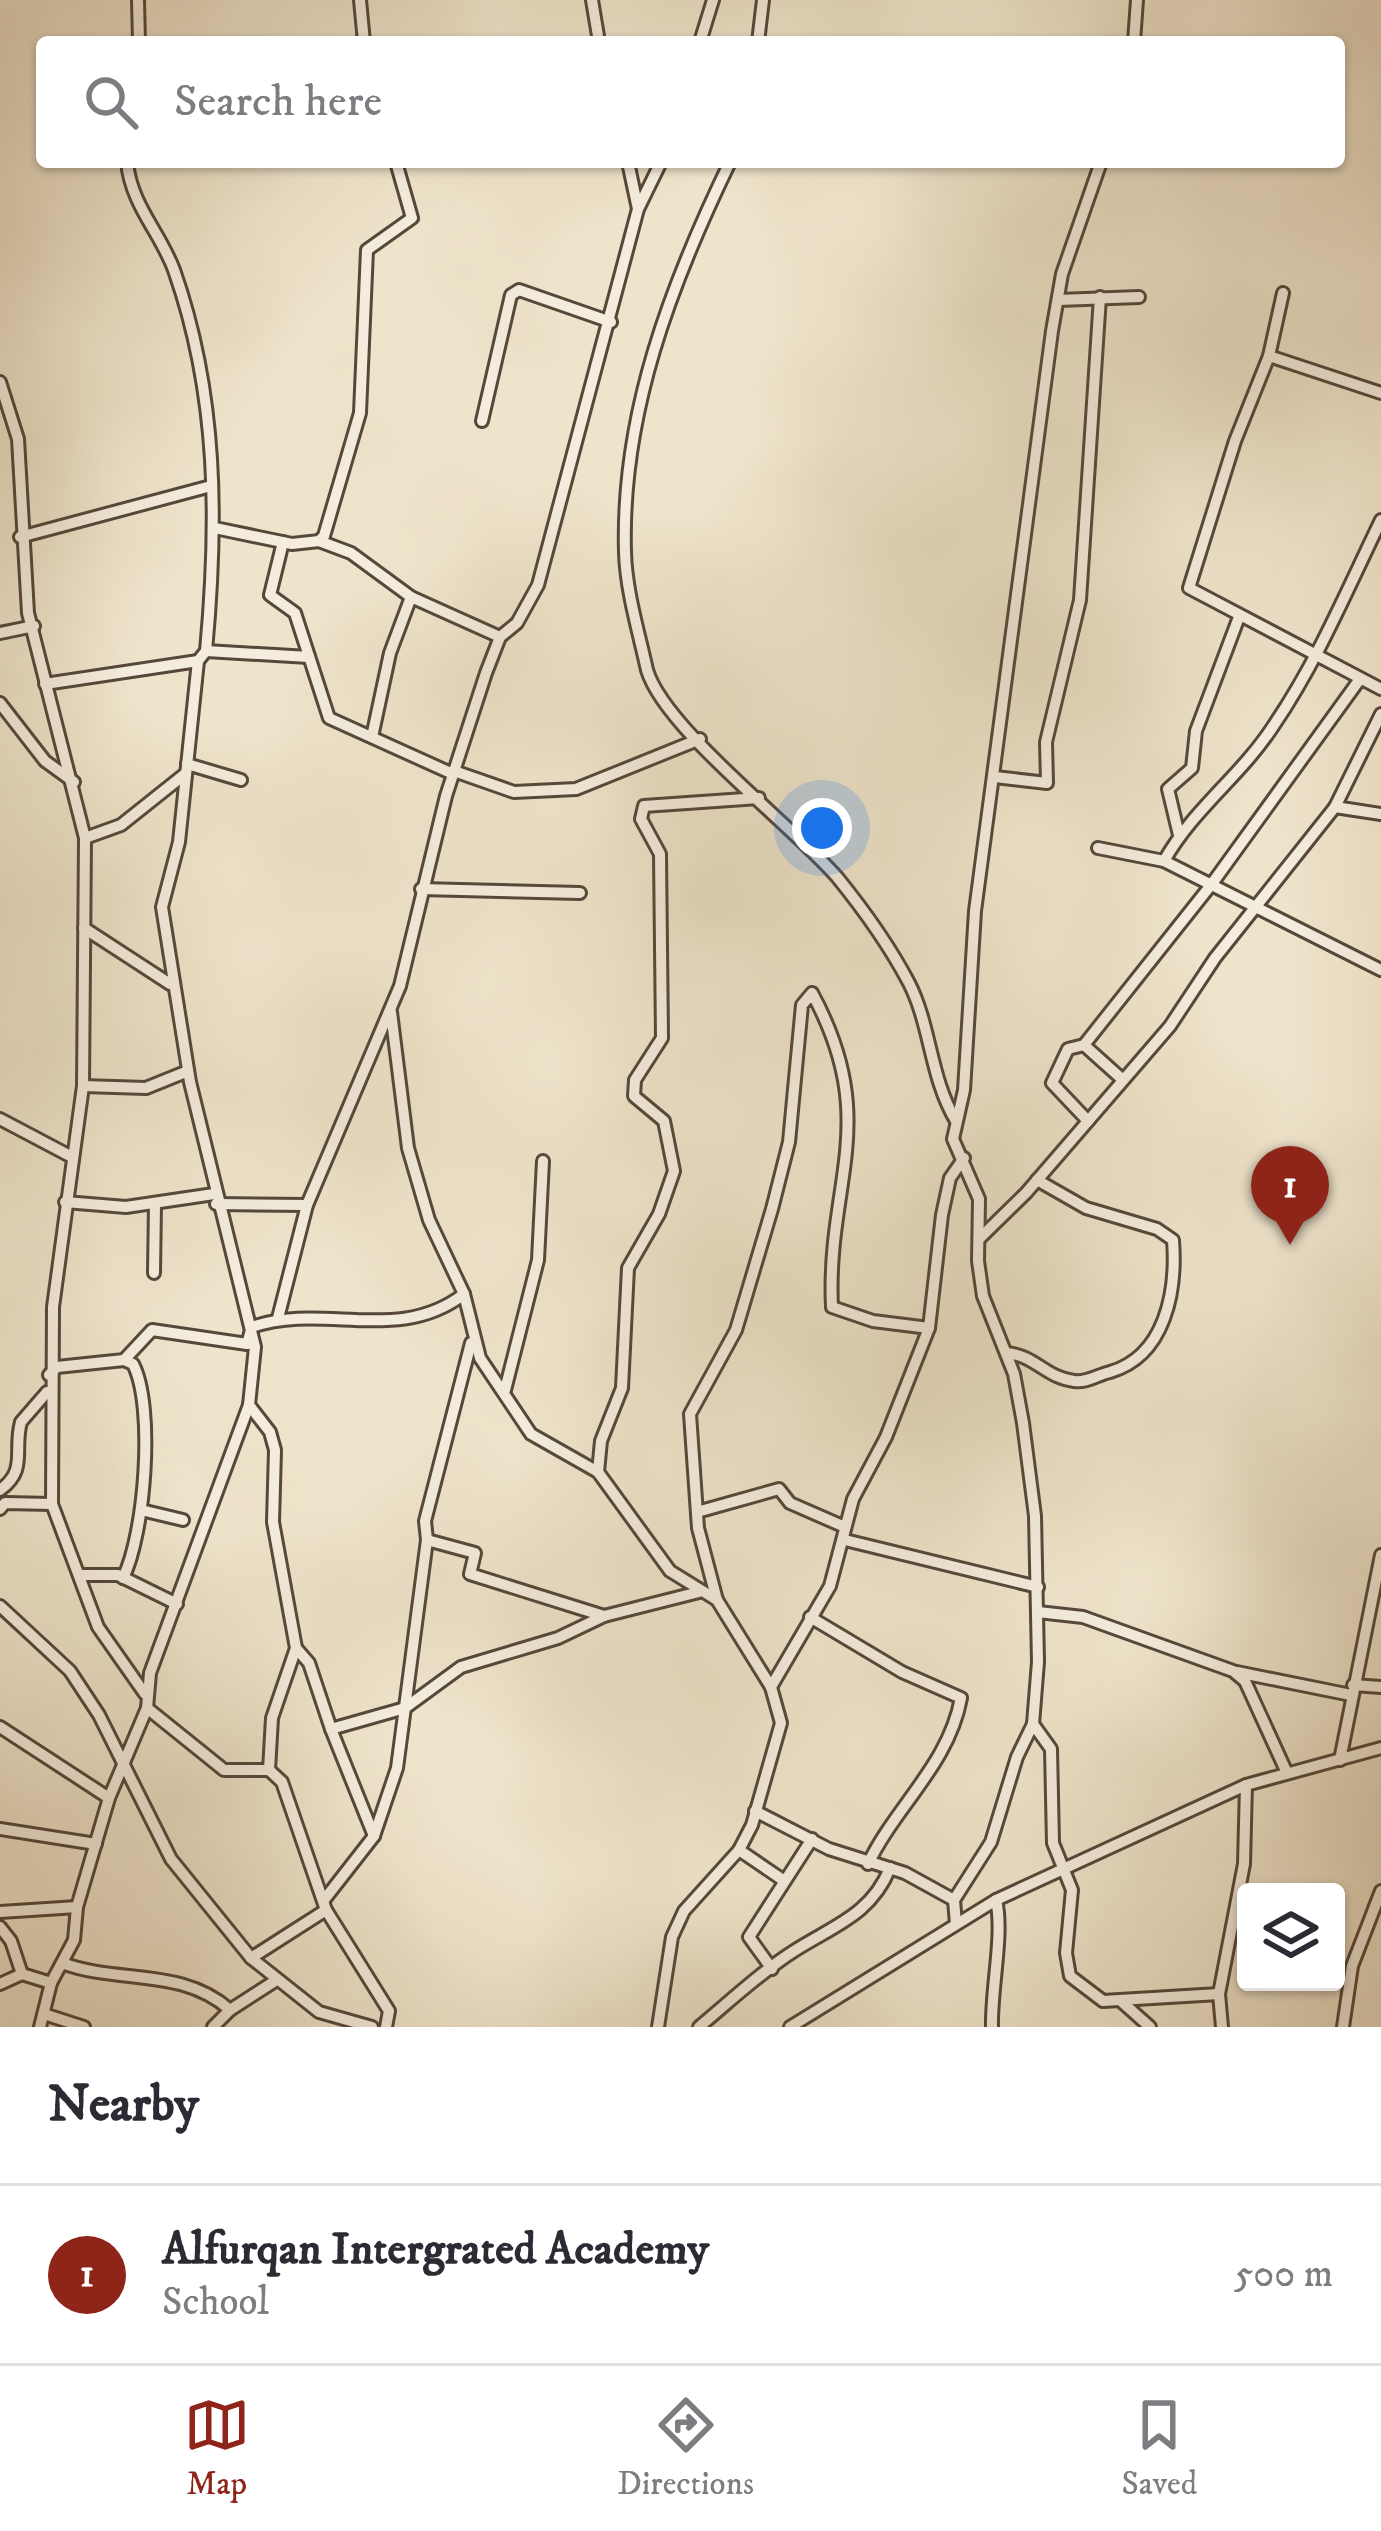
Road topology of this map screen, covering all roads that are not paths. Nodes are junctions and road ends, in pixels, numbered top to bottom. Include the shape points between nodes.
1 (138, 0) edge
2 (360, 0) edge
3 (592, 0) edge
4 (713, 0) edge
5 (763, 0) edge
6 (1137, 0) edge
7 (139, 36) edge
8 (363, 36) edge
9 (598, 36) edge
10 (702, 36) edge
11 (759, 36) edge
12 (1134, 36) edge
13 (129, 168) edge
14 (398, 168) edge
15 (629, 168) edge
16 (658, 168) edge
17 (727, 168) edge
18 (1099, 168) edge
19 (638, 209) junction
20 (1282, 293) dead end
21 (1100, 297) junction
22 (1139, 297) dead end
23 (1058, 300) junction
24 (611, 322) junction
25 (1269, 356) junction
26 (0, 382) edge
27 (1381, 393) edge
28 (482, 421) dead end
29 (212, 486) junction
30 (1381, 520) edge
31 (215, 528) junction
32 (20, 537) junction
33 (284, 542) junction
34 (320, 542) junction
35 (412, 597) junction
36 (1239, 617) junction
37 (34, 626) junction
38 (0, 633) edge
39 (500, 637) junction
40 (1318, 655) junction
41 (202, 656) junction
42 (309, 657) junction
43 (1360, 679) junction
44 (45, 685) junction
45 (1381, 689) edge
46 (0, 703) edge
47 (1381, 714) edge
48 (371, 737) junction
49 (700, 739) junction
50 (186, 769) junction
51 (454, 773) junction
52 (995, 777) junction
53 (241, 780) dead end
54 (74, 782) junction
55 (759, 798) junction
56 (1335, 807) junction
57 (1381, 814) edge
58 (1179, 835) junction
59 (86, 838) junction
60 (1098, 848) dead end
61 (1164, 861) junction
62 (1211, 885) junction
63 (421, 889) junction
64 (580, 893) dead end
65 (1256, 910) junction
66 (84, 928) junction
67 (1381, 970) edge
68 (170, 984) junction
69 (392, 1006) junction
70 (1084, 1045) junction
71 (188, 1071) junction
72 (1123, 1080) junction
73 (83, 1086) junction
74 (0, 1119) edge
75 (956, 1121) junction
76 (1088, 1121) junction
77 (72, 1157) junction
78 (964, 1157) junction
79 (542, 1161) dead end
80 (1037, 1180) junction
81 (215, 1199) junction
82 (64, 1202) junction
83 (155, 1204) junction
84 (307, 1205) junction
85 (980, 1238) junction
86 (154, 1274) dead end
87 (464, 1294) junction
88 (278, 1318) junction
89 (251, 1327) junction
90 (929, 1328) junction
91 (472, 1334) junction
92 (1006, 1354) junction
93 (124, 1360) junction
94 (49, 1386) junction
95 (505, 1390) junction
96 (249, 1405) junction
97 (598, 1472) junction
98 (0, 1490) edge
99 (52, 1504) junction
100 (0, 1510) edge
101 (141, 1510) junction
102 (697, 1512) junction
103 (183, 1520) dead end
104 (845, 1534) junction
105 (428, 1540) junction
106 (1381, 1555) edge
107 (123, 1578) junction
108 (81, 1583) junction
109 (1038, 1586) junction
110 (702, 1591) junction
111 (717, 1600) junction
112 (177, 1604) junction
113 (0, 1606) edge
114 (1039, 1612) junction
115 (604, 1616) junction
116 (810, 1617) junction
117 (296, 1648) junction
118 (1233, 1671) junction
119 (771, 1687) junction
120 (1381, 1688) edge
121 (1352, 1690) junction
122 (145, 1694) junction
123 (147, 1708) junction
124 (404, 1708) junction
125 (1033, 1724) junction
126 (0, 1727) edge
127 (331, 1729) junction
128 (1381, 1748) edge
129 (1340, 1760) junction
130 (124, 1769) junction
131 (268, 1770) junction
132 (1287, 1773) junction
133 (1246, 1785) junction
134 (109, 1798) junction
135 (755, 1811) junction
136 (0, 1829) edge
137 (374, 1836) junction
138 (812, 1839) junction
139 (96, 1844) junction
140 (739, 1850) junction
141 (868, 1864) junction
142 (890, 1868) junction
143 (1063, 1872) junction
144 (783, 1880) junction
145 (1381, 1891) edge
146 (954, 1900) junction
147 (996, 1900) junction
148 (325, 1905) junction
149 (77, 1906) junction
150 (0, 1912) edge
151 (956, 1924) junction
152 (0, 1928) edge
153 (251, 1958) junction
154 (62, 1964) junction
155 (772, 1969) junction
156 (22, 1974) junction
157 (275, 1982) junction
158 (51, 1983) junction
159 (0, 1984) edge
160 (1219, 1994) junction
161 (1122, 2002) junction
162 (230, 2010) junction
163 (46, 2015) junction
164 (40, 2027) edge
165 (84, 2027) edge
166 (213, 2027) edge
167 (372, 2027) edge
168 (386, 2027) edge
169 (658, 2027) edge
170 (699, 2027) edge
171 (790, 2027) edge
172 (992, 2027) edge
173 (1150, 2027) edge
174 (1222, 2027) edge
175 (1343, 2027) edge

1 - 7 street
2 - 8 street
3 - 9 street
4 - 10 street
5 - 11 street
6 - 12 street
13 - 29 street via 144,219 173,268 214,442
14 - 34 street via 412,218 367,250 360,413
15 - 19 street
16 - 19 street
17 - 49 street via 670,299 628,474 625,553 652,689
18 - 23 street
19 - 24 street
20 - 25 street
21 - 22 street
21 - 23 street
21 - 52 street via 1080,601 1046,742 1047,783
23 - 52 street
24 - 28 street via 519,290 511,295
24 - 39 street via 538,585
25 - 27 street
25 - 36 street via 1189,580 1192,591
26 - 32 street via 18,439
29 - 31 street
29 - 32 street
30 - 40 street
31 - 33 street
31 - 41 street
32 - 37 street
33 - 34 street
33 - 42 street via 270,595 295,613
34 - 35 street via 351,553
35 - 39 street
35 - 48 street
36 - 40 street
36 - 58 street via 1196,730 1192,768 1168,789
37 - 38 street
37 - 44 street
39 - 51 street
40 - 43 street
40 - 58 street via 1272,729
41 - 42 street
41 - 44 street
41 - 50 street
42 - 48 street via 329,718
43 - 45 street
43 - 62 street
44 - 54 street
46 - 54 street via 45,761
47 - 56 street
48 - 51 street
49 - 51 street via 576,789 514,792
49 - 55 street
50 - 53 street
50 - 59 street via 121,825
50 - 68 street via 162,908
51 - 63 street
52 - 75 street
54 - 59 street
55 - 75 street via 836,875 910,985
55 - 97 street via 644,806 641,818 660,854 662,1038 635,1080 634,1096 664,1120 674,1171 628,1268 622,1388
56 - 57 street
56 - 65 street
58 - 61 street
59 - 66 street
60 - 61 street
61 - 62 street
62 - 65 street
62 - 70 street
63 - 64 street
63 - 69 street
65 - 67 street
65 - 72 street
66 - 68 street
66 - 73 street
68 - 71 street
69 - 84 street
69 - 87 street via 408,1148 429,1220
70 - 72 street
70 - 76 street via 1068,1048 1052,1079
71 - 73 street via 146,1088
71 - 81 street
72 - 76 street
73 - 77 street
74 - 77 street
75 - 78 street via 953,1138
76 - 80 street
77 - 82 street
78 - 85 street via 979,1199
78 - 90 street via 946,1196
79 - 95 street via 538,1260
80 - 85 street
80 - 92 street via 1173,1240 1172,1282 1150,1352 1133,1365 1076,1382 1029,1355
81 - 83 street
81 - 84 street
81 - 89 street
82 - 83 street
82 - 94 street
83 - 86 street
84 - 88 street
85 - 92 street via 983,1297
87 - 88 street via 437,1315 418,1318
87 - 91 street
88 - 89 street
89 - 93 street via 248,1344 152,1330
89 - 96 street
90 - 102 street via 832,1307 851,1125 838,1057 812,993 802,1005 789,1142 772,1209 736,1330 690,1414
90 - 104 street
91 - 95 street
91 - 105 street via 425,1521
92 - 109 street via 1027,1451
93 - 94 street via 57,1367
93 - 101 street via 142,1384
94 - 98 street via 20,1422 20,1465
94 - 99 street
95 - 97 street via 531,1434
96 - 112 street
96 - 117 street via 275,1450 273,1522
97 - 110 street via 670,1571
99 - 100 street via 4,1503
99 - 108 street
101 - 103 street
101 - 107 street
102 - 104 street via 779,1489
102 - 111 street
104 - 109 street
104 - 116 street via 830,1586
105 - 115 street via 476,1553 470,1574
105 - 124 street
106 - 121 street
107 - 108 street via 80,1575
107 - 112 street
108 - 122 street via 110,1650
109 - 114 street
110 - 111 street
110 - 115 street
111 - 119 street
112 - 122 street
113 - 130 street via 70,1671
114 - 118 street via 1083,1617
114 - 125 street
115 - 124 street via 461,1667
116 - 119 street
116 - 141 street via 962,1698 926,1781
117 - 127 street
117 - 131 street via 272,1718
118 - 121 street
118 - 132 street
119 - 135 street via 781,1723
120 - 121 street
121 - 129 street
122 - 123 street
123 - 130 street
123 - 131 street via 224,1770
124 - 127 street
124 - 137 street via 397,1768
125 - 143 street via 1051,1749 1053,1843
125 - 146 street via 991,1842
126 - 134 street
127 - 137 street
128 - 129 street
129 - 132 street
130 - 134 street
130 - 153 street via 171,1859
131 - 148 street via 282,1782
132 - 133 street
133 - 143 street
133 - 160 street via 1244,1864
134 - 139 street
135 - 138 street
135 - 140 street
136 - 139 street
137 - 148 street
138 - 141 street
138 - 144 street
139 - 149 street
140 - 144 street
140 - 169 street via 678,1924
141 - 142 street
142 - 146 street
142 - 155 street via 870,1904
143 - 147 street
143 - 161 street via 1072,1890 1070,1976 1095,1997
144 - 155 street via 749,1937
145 - 175 street via 1352,1966
146 - 151 street
147 - 151 street
147 - 172 street
148 - 153 street
148 - 168 street via 389,2011
149 - 150 street
149 - 154 street
151 - 171 street
152 - 156 street
153 - 157 street
154 - 158 street
154 - 162 street via 102,1976 146,1973 214,1995
155 - 170 street
156 - 158 street
156 - 159 street
157 - 162 street
157 - 167 street via 319,2012
158 - 163 street
160 - 161 street
160 - 174 street
161 - 173 street
162 - 166 street
163 - 164 street
163 - 165 street

